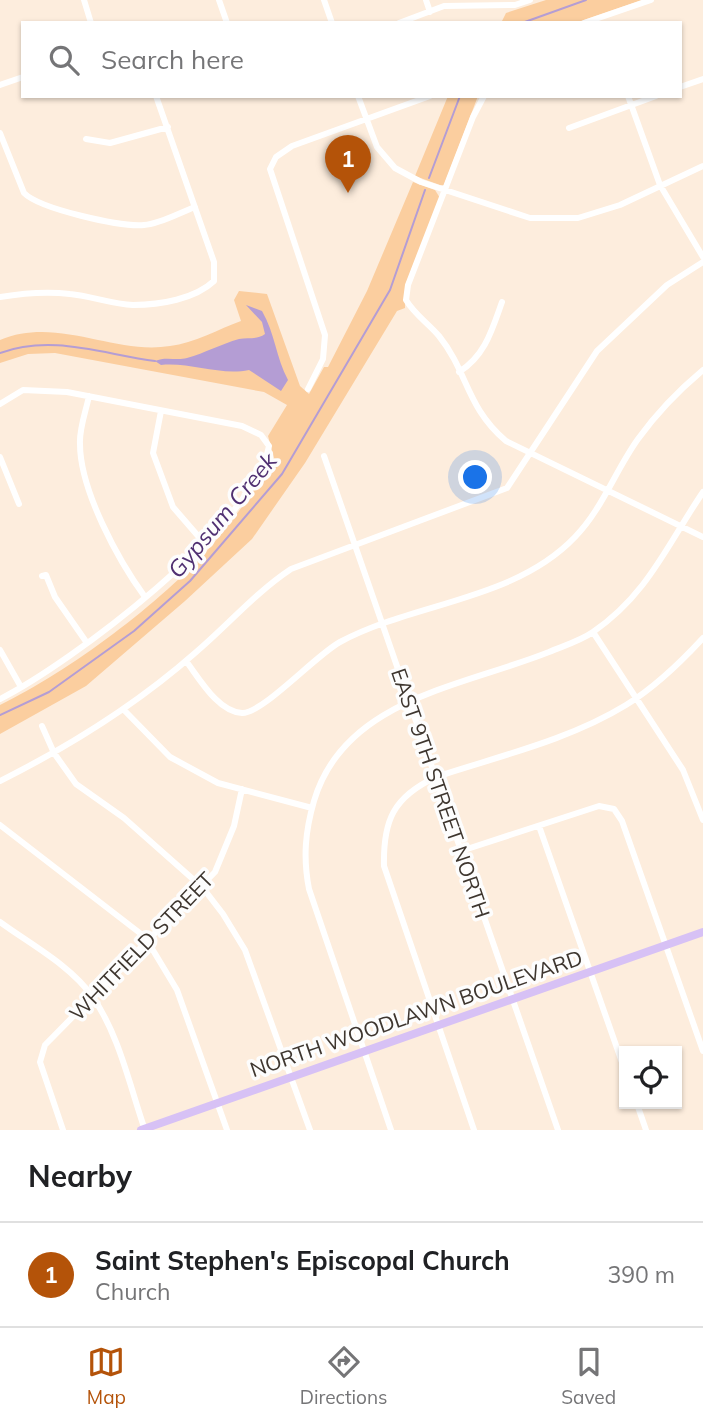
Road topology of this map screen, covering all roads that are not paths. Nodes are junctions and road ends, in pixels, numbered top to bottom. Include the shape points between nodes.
1 (84, 0) edge
2 (219, 0) edge
3 (324, 0) edge
4 (426, 0) edge
5 (650, 0) edge
6 (527, 1) edge
7 (443, 3) edge
8 (430, 12) junction
9 (602, 20) edge
10 (90, 21) edge
11 (226, 21) edge
12 (331, 21) edge
13 (405, 21) edge
14 (21, 78) edge
15 (703, 79) edge
16 (0, 85) edge
17 (682, 86) edge
18 (157, 98) edge
19 (359, 98) edge
20 (424, 98) edge
21 (483, 98) edge
22 (629, 98) edge
23 (651, 98) edge
24 (632, 106) junction
25 (366, 119) junction
26 (167, 127) junction
27 (569, 128) dead end
28 (0, 132) edge
29 (86, 139) dead end
30 (703, 166) edge
31 (660, 185) junction
32 (446, 191) junction
33 (195, 207) junction
34 (703, 260) edge
35 (0, 297) edge
36 (502, 302) dead end
37 (703, 370) edge
38 (459, 372) junction
39 (308, 389) dead end
40 (89, 396) junction
41 (0, 404) edge
42 (160, 411) junction
43 (531, 453) junction
44 (324, 456) dead end
45 (0, 457) edge
46 (608, 491) junction
47 (703, 492) edge
48 (19, 505) dead end
49 (682, 527) junction
50 (703, 537) edge
51 (355, 543) junction
52 (205, 544) junction
53 (42, 576) dead end
54 (145, 597) junction
55 (383, 624) junction
56 (593, 632) junction
57 (703, 638) edge
58 (87, 643) junction
59 (0, 650) edge
60 (186, 661) junction
61 (22, 688) junction
62 (635, 698) junction
63 (0, 699) edge
64 (410, 702) junction
65 (124, 710) junction
66 (42, 726) dead end
67 (54, 754) junction
68 (436, 777) junction
69 (0, 782) edge
70 (242, 789) junction
71 (312, 808) junction
72 (703, 820) edge
73 (0, 825) edge
74 (539, 826) junction
75 (461, 851) junction
76 (201, 886) junction
77 (0, 922) edge
78 (703, 932) edge
79 (147, 941) junction
80 (666, 945) junction
81 (590, 971) junction
82 (92, 996) junction
83 (512, 997) junction
84 (437, 1024) junction
85 (363, 1050) junction
86 (703, 1051) edge
87 (619, 1054) edge
88 (290, 1076) junction
89 (217, 1102) junction
90 (639, 1109) edge
91 (63, 1130) edge
92 (144, 1130) edge
93 (227, 1130) edge
94 (310, 1130) edge
95 (391, 1130) edge
96 (474, 1130) edge
97 (558, 1130) edge
98 (646, 1130) edge

1 - 10 street
2 - 11 street
3 - 12 street
4 - 8 street
5 - 9 street
6 - 7 street via 480,8
7 - 8 street
8 - 13 street
14 - 16 street
15 - 17 street
18 - 26 street
19 - 25 street
20 - 25 street
21 - 32 street
22 - 24 street
23 - 24 street
24 - 27 street
24 - 31 street
25 - 32 street via 377,147 395,168
25 - 39 street via 292,146 276,157 270,169 325,335 323,359
26 - 29 street via 110,143
26 - 33 street
28 - 33 street via 17,180 32,200 47,208 146,225
30 - 31 street
31 - 32 street via 620,205 578,218 530,218
31 - 34 street
32 - 38 street via 405,300 439,337
33 - 35 street via 214,262 214,281 204,291 133,305 71,294 30,292
34 - 43 street via 667,285 597,351
36 - 38 street via 476,361
37 - 46 street via 638,439
38 - 43 street via 487,425
40 - 41 street via 23,390
40 - 42 street
40 - 54 street via 79,443 83,465 110,540
42 - 52 street via 153,453 173,507
42 - 52 street via 242,426 267,443 267,455 253,482
43 - 46 street
43 - 51 street via 515,479 495,495
44 - 51 street, EAST 9TH STREET NORTH
45 - 48 street
46 - 49 street
46 - 55 street via 575,537 547,563 503,584
47 - 49 street
49 - 50 street
49 - 56 street via 639,593
51 - 55 street, EAST 9TH STREET NORTH
51 - 60 street via 291,569 263,588
52 - 54 street
53 - 58 street via 46,575 55,597
54 - 58 street
55 - 60 street via 324,651 270,701 245,714 227,710
55 - 64 street, EAST 9TH STREET NORTH
56 - 62 street
56 - 64 street
57 - 62 street via 673,670
58 - 61 street
59 - 61 street
60 - 65 street
61 - 63 street
62 - 68 street via 568,733
62 - 72 street via 683,770
64 - 68 street, EAST 9TH STREET NORTH
64 - 71 street via 383,713 354,734 320,780
65 - 67 street
65 - 70 street via 170,757 218,783
66 - 67 street
67 - 69 street
67 - 76 street via 76,784 124,818
68 - 75 street, EAST 9TH STREET NORTH
68 - 84 street via 418,785 394,806 383,840 387,878
70 - 71 street
70 - 76 street, WHITFIELD STREET via 215,872
71 - 85 street via 303,854 309,889
73 - 79 street
74 - 75 street
74 - 80 street via 599,806 610,808 621,821
74 - 81 street
75 - 83 street, EAST 9TH STREET NORTH
76 - 79 street, WHITFIELD STREET
76 - 88 street via 246,950
77 - 82 street
78 - 80 main road, NORTH WOODLAWN BOULEVARD
79 - 82 street, WHITFIELD STREET
79 - 89 street via 177,990
80 - 81 main road, NORTH WOODLAWN BOULEVARD
80 - 86 street
81 - 83 main road, NORTH WOODLAWN BOULEVARD
81 - 87 street
82 - 91 street, WHITFIELD STREET via 40,1056
82 - 92 street via 107,1024
83 - 84 main road, NORTH WOODLAWN BOULEVARD
83 - 97 street, EAST 9TH STREET NORTH
84 - 85 main road, NORTH WOODLAWN BOULEVARD
84 - 96 street
85 - 88 main road, NORTH WOODLAWN BOULEVARD
85 - 95 street
88 - 89 main road, NORTH WOODLAWN BOULEVARD
88 - 94 street
89 - 92 main road, NORTH WOODLAWN BOULEVARD
89 - 93 street
90 - 98 street

